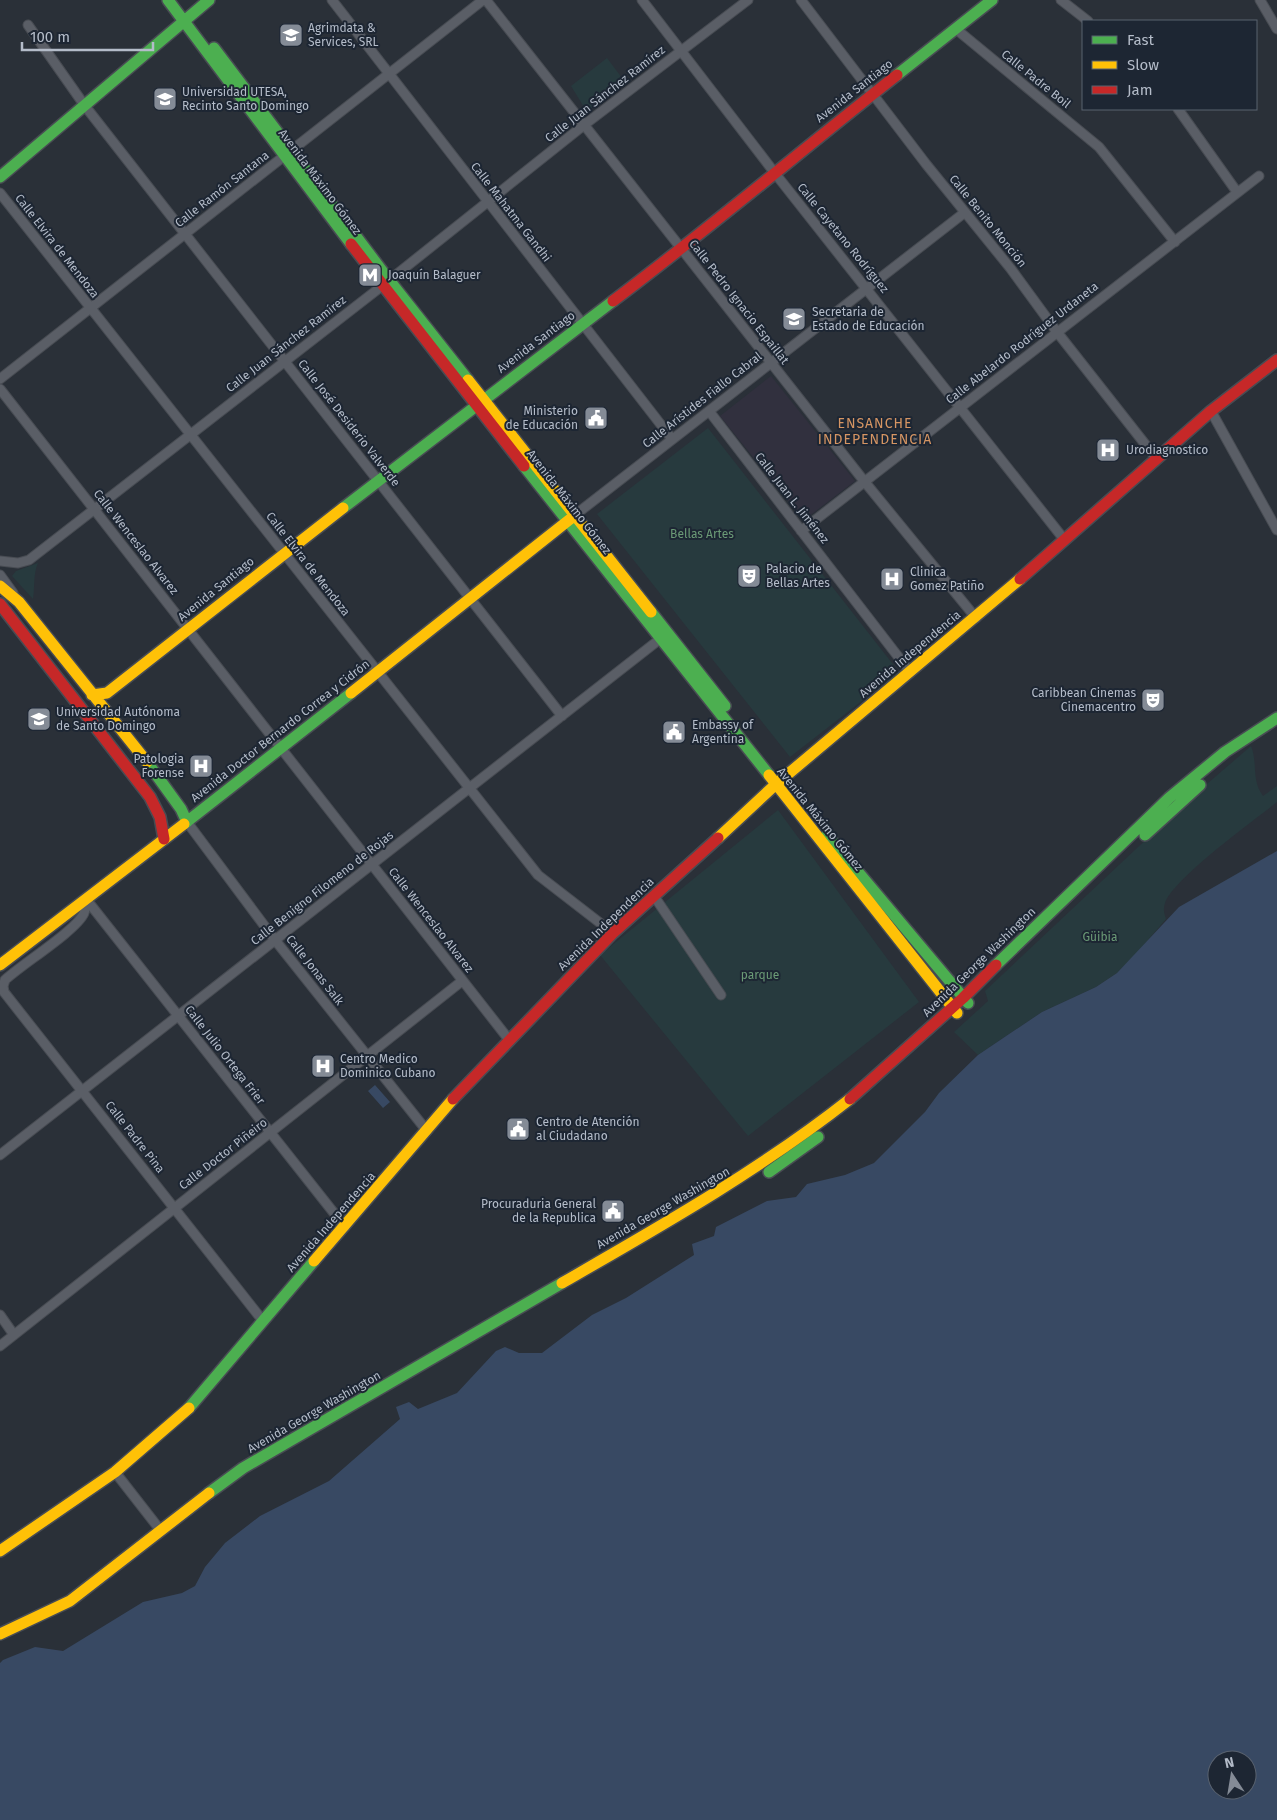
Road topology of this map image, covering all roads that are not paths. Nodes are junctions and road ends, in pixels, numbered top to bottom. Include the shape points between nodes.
1 (168, 0) edge
2 (179, 0) edge
3 (209, 0) edge
4 (332, 0) edge
5 (485, 0) edge
6 (642, 0) edge
7 (748, 0) edge
8 (801, 0) edge
9 (992, 0) edge
10 (1061, 0) edge
11 (1260, 0) edge
12 (186, 20) junction
13 (1087, 20) edge
14 (28, 25) dead end
15 (956, 29) junction
16 (1277, 29) edge
17 (681, 50) junction
18 (388, 75) junction
19 (874, 94) junction
20 (85, 106) junction
21 (1179, 110) edge
22 (584, 125) junction
23 (288, 153) junction
24 (774, 172) junction
25 (0, 176) edge
26 (1259, 176) dead end
27 (1237, 192) junction
28 (0, 193) edge
29 (487, 202) junction
30 (964, 213) junction
31 (185, 234) junction
32 (1175, 242) junction
33 (682, 249) junction
34 (385, 283) junction
35 (867, 288) junction
36 (90, 308) junction
37 (583, 323) junction
38 (1057, 332) junction
39 (284, 360) junction
40 (1277, 360) edge
41 (771, 363) junction
42 (0, 379) edge
43 (0, 390) edge
44 (480, 402) junction
45 (960, 407) junction
46 (709, 410) junction
47 (1211, 411) junction
48 (190, 434) junction
49 (672, 440) junction
50 (1156, 458) junction
51 (378, 480) junction
52 (864, 481) junction
53 (94, 509) junction
54 (571, 518) junction
55 (1277, 530) edge
56 (801, 531) junction
57 (1064, 538) junction
58 (284, 552) junction
59 (0, 561) edge
60 (0, 575) edge
61 (0, 586) edge
62 (470, 598) junction
63 (19, 602) junction
64 (3, 610) edge
65 (976, 618) junction
66 (188, 629) junction
67 (660, 639) junction
68 (377, 672) junction
69 (910, 672) junction
70 (92, 695) junction
71 (562, 716) junction
72 (1277, 718) edge
73 (1277, 727) edge
74 (280, 748) junction
75 (778, 782) junction
76 (469, 788) junction
77 (187, 822) junction
78 (164, 839) junction
79 (372, 865) junction
80 (654, 896) junction
81 (85, 900) junction
82 (613, 934) junction
83 (275, 940) junction
84 (0, 965) edge
85 (462, 981) junction
86 (721, 995) dead end
87 (966, 1000) junction
88 (955, 1011) junction
89 (178, 1016) junction
90 (510, 1042) junction
91 (367, 1057) junction
92 (82, 1091) junction
93 (427, 1131) junction
94 (270, 1132) junction
95 (0, 1156) edge
96 (175, 1208) junction
97 (345, 1227) junction
98 (0, 1315) edge
99 (263, 1321) junction
100 (14, 1334) junction
101 (0, 1346) edge
102 (115, 1472) junction
103 (161, 1531) junction
104 (0, 1551) edge
105 (136, 1565) dead end
106 (122, 1576) dead end
107 (0, 1634) edge
108 (0, 1642) edge

1 - 12 main road, Avenida Máximo Gómez
2 - 12 main road, Avenida Máximo Gómez
3 - 12 main road
4 - 18 street, Calle Mahatma Gandhi
5 - 18 street, Calle Ramón Santana
5 - 22 street, Calle Pedro Ignacio Espaillat
6 - 17 street, Calle Cayetano Rodríguez
7 - 17 street, Calle Juan Sánchez Ramírez
8 - 19 street, Calle Benito Monción
9 - 15 main road, Avenida Santiago
10 - 13 street
11 - 16 street
12 - 20 main road
12 - 23 main road, Avenida Máximo Gómez
14 - 20 street, Calle José Desiderio Valverde
15 - 19 main road, Avenida Santiago
15 - 32 street, Calle Padre Boil via 1099,146
17 - 22 street, Calle Juan Sánchez Ramírez
17 - 24 street, Calle Cayetano Rodríguez
18 - 23 street, Calle Ramón Santana
18 - 29 street, Calle Mahatma Gandhi
19 - 24 main road, Avenida Santiago
19 - 30 street, Calle Benito Monción
20 - 25 main road
20 - 31 street, Calle José Desiderio Valverde
21 - 27 street
22 - 29 street, Calle Juan Sánchez Ramírez
22 - 33 street, Calle Pedro Ignacio Espaillat
23 - 31 street, Calle Ramón Santana
23 - 34 main road, Avenida Máximo Gómez
24 - 33 main road, Avenida Santiago
24 - 35 street, Calle Cayetano Rodríguez
26 - 27 street, Calle Abelardo Rodríguez Urdaneta
27 - 32 street, Calle Abelardo Rodríguez Urdaneta
28 - 36 street, Calle Elvira de Mendoza
29 - 34 street, Calle Juan Sánchez Ramírez
29 - 37 street, Calle Mahatma Gandhi
30 - 35 street, Calle Arístides Fiallo Cabral
30 - 38 street, Calle Benito Monción
31 - 36 street, Calle Ramón Santana
31 - 39 street, Calle José Desiderio Valverde
32 - 38 street, Calle Abelardo Rodríguez Urdaneta
33 - 37 main road, Avenida Santiago
33 - 41 street, Calle Pedro Ignacio Espaillat
34 - 39 street, Calle Juan Sánchez Ramírez
34 - 44 main road, Avenida Máximo Gómez
35 - 41 street, Calle Arístides Fiallo Cabral
35 - 45 street, Calle Cayetano Rodríguez
36 - 42 street, Calle Ramón Santana
36 - 48 street, Calle Elvira de Mendoza
37 - 44 main road, Avenida Santiago
37 - 49 street, Calle Mahatma Gandhi
38 - 45 street, Calle Abelardo Rodríguez Urdaneta
38 - 50 street, Calle Benito Monción
39 - 48 street, Calle Juan Sánchez Ramírez
39 - 51 street, Calle José Desiderio Valverde
40 - 47 main road, Avenida Independencia
41 - 46 street, Calle Arístides Fiallo Cabral
41 - 52 street, Calle Pedro Ignacio Espaillat
43 - 53 street, Calle Wenceslao Alvarez
44 - 51 main road, Avenida Santiago
44 - 54 main road, Avenida Máximo Gómez
45 - 52 street, Calle Abelardo Rodríguez Urdaneta
45 - 57 street, Calle Cayetano Rodríguez
46 - 49 street, Calle Arístides Fiallo Cabral
46 - 56 street, Calle Juan L. Jiménez
47 - 50 main road, Avenida Independencia
47 - 55 street
48 - 53 street, Calle Juan Sánchez Ramírez
48 - 58 street, Calle Elvira de Mendoza
49 - 54 street, Calle Arístides Fiallo Cabral
50 - 57 main road, Avenida Independencia
51 - 58 main road, Avenida Santiago
51 - 62 street, Calle José Desiderio Valverde
52 - 56 street, Calle Abelardo Rodríguez Urdaneta
52 - 65 street, Calle Pedro Ignacio Espaillat
53 - 59 street, Calle Juan Sánchez Ramírez via 29,560 8,564
53 - 66 street, Calle Wenceslao Alvarez
54 - 62 main road, Avenida Doctor Bernardo Correa y Cidrón
54 - 67 main road, Avenida Máximo Gómez
54 - 75 main road, Avenida Máximo Gómez
56 - 69 street, Calle Juan L. Jiménez
57 - 65 main road, Avenida Independencia
58 - 66 main road, Avenida Santiago
58 - 68 street, Calle Elvira de Mendoza
60 - 63 street
61 - 63 main road
62 - 68 main road, Avenida Doctor Bernardo Correa y Cidrón
62 - 71 street, Calle José Desiderio Valverde
63 - 70 main road
64 - 78 main road via 150,797 160,813
65 - 69 main road, Avenida Independencia
66 - 70 main road, Avenida Santiago via 107,693
66 - 74 street, Calle Wenceslao Alvarez
67 - 71 street, Calle Benigno Filomeno de Rojas
67 - 75 main road, Avenida Máximo Gómez
68 - 74 main road, Avenida Doctor Bernardo Correa y Cidrón
68 - 76 street, Calle Elvira de Mendoza
69 - 75 main road, Avenida Independencia
70 - 77 main road via 162,781
71 - 76 street, Calle Benigno Filomeno de Rojas
72 - 87 main road, Avenida George Washington via 1225,752 1169,798 1019,942
73 - 87 main road, Avenida George Washington via 1216,770
74 - 77 main road, Avenida Doctor Bernardo Correa y Cidrón
74 - 79 street, Calle Wenceslao Alvarez
75 - 80 main road, Avenida Independencia
75 - 87 main road, Avenida Máximo Gómez
75 - 88 main road, Avenida Máximo Gómez
76 - 79 street, Calle Benigno Filomeno de Rojas
76 - 82 street, Calle Elvira de Mendoza via 538,876
77 - 78 main road, Avenida Doctor Bernardo Correa y Cidrón
77 - 83 street, Calle Jonas Salk
78 - 81 main road, Avenida Doctor Bernardo Correa y Cidrón
79 - 83 street, Calle Benigno Filomeno de Rojas
79 - 85 street, Calle Wenceslao Alvarez
80 - 82 main road, Avenida Independencia
80 - 86 street
81 - 84 main road, Avenida Doctor Bernardo Correa y Cidrón
81 - 89 street, Calle Julio Ortega Frier
81 - 92 street, Calle Padre Pina via 81,918 5,980 3,986 4,992
82 - 90 main road, Avenida Independencia
83 - 89 street, Calle Benigno Filomeno de Rojas
83 - 91 street, Calle Jonas Salk
85 - 90 street, Calle Wenceslao Alvarez
85 - 91 street, Calle Doctor Piñeiro
87 - 88 main road, Avenida George Washington
88 - 103 main road, Avenida George Washington via 811,1130 754,1170 243,1468
88 - 105 main road, Avenida George Washington via 866,1099 798,1153 231,1487
89 - 92 street, Calle Benigno Filomeno de Rojas
89 - 94 street, Calle Julio Ortega Frier
90 - 93 main road, Avenida Independencia via 455,1096
91 - 93 street, Calle Jonas Salk
91 - 94 street, Calle Doctor Piñeiro
92 - 95 street, Calle Benigno Filomeno de Rojas
92 - 96 street, Calle Padre Pina
93 - 97 main road, Avenida Independencia
94 - 96 street, Calle Doctor Piñeiro
94 - 97 street, Calle Julio Ortega Frier
96 - 99 street, Calle Padre Pina
96 - 100 street, Calle Doctor Piñeiro
97 - 99 main road, Avenida Independencia
98 - 100 street
99 - 102 main road, Avenida Independencia via 183,1414
100 - 101 street, Calle Doctor Piñeiro
102 - 103 street
102 - 104 main road, Avenida Independencia
103 - 107 main road, Avenida George Washington via 70,1601
106 - 108 main road via 64,1614

